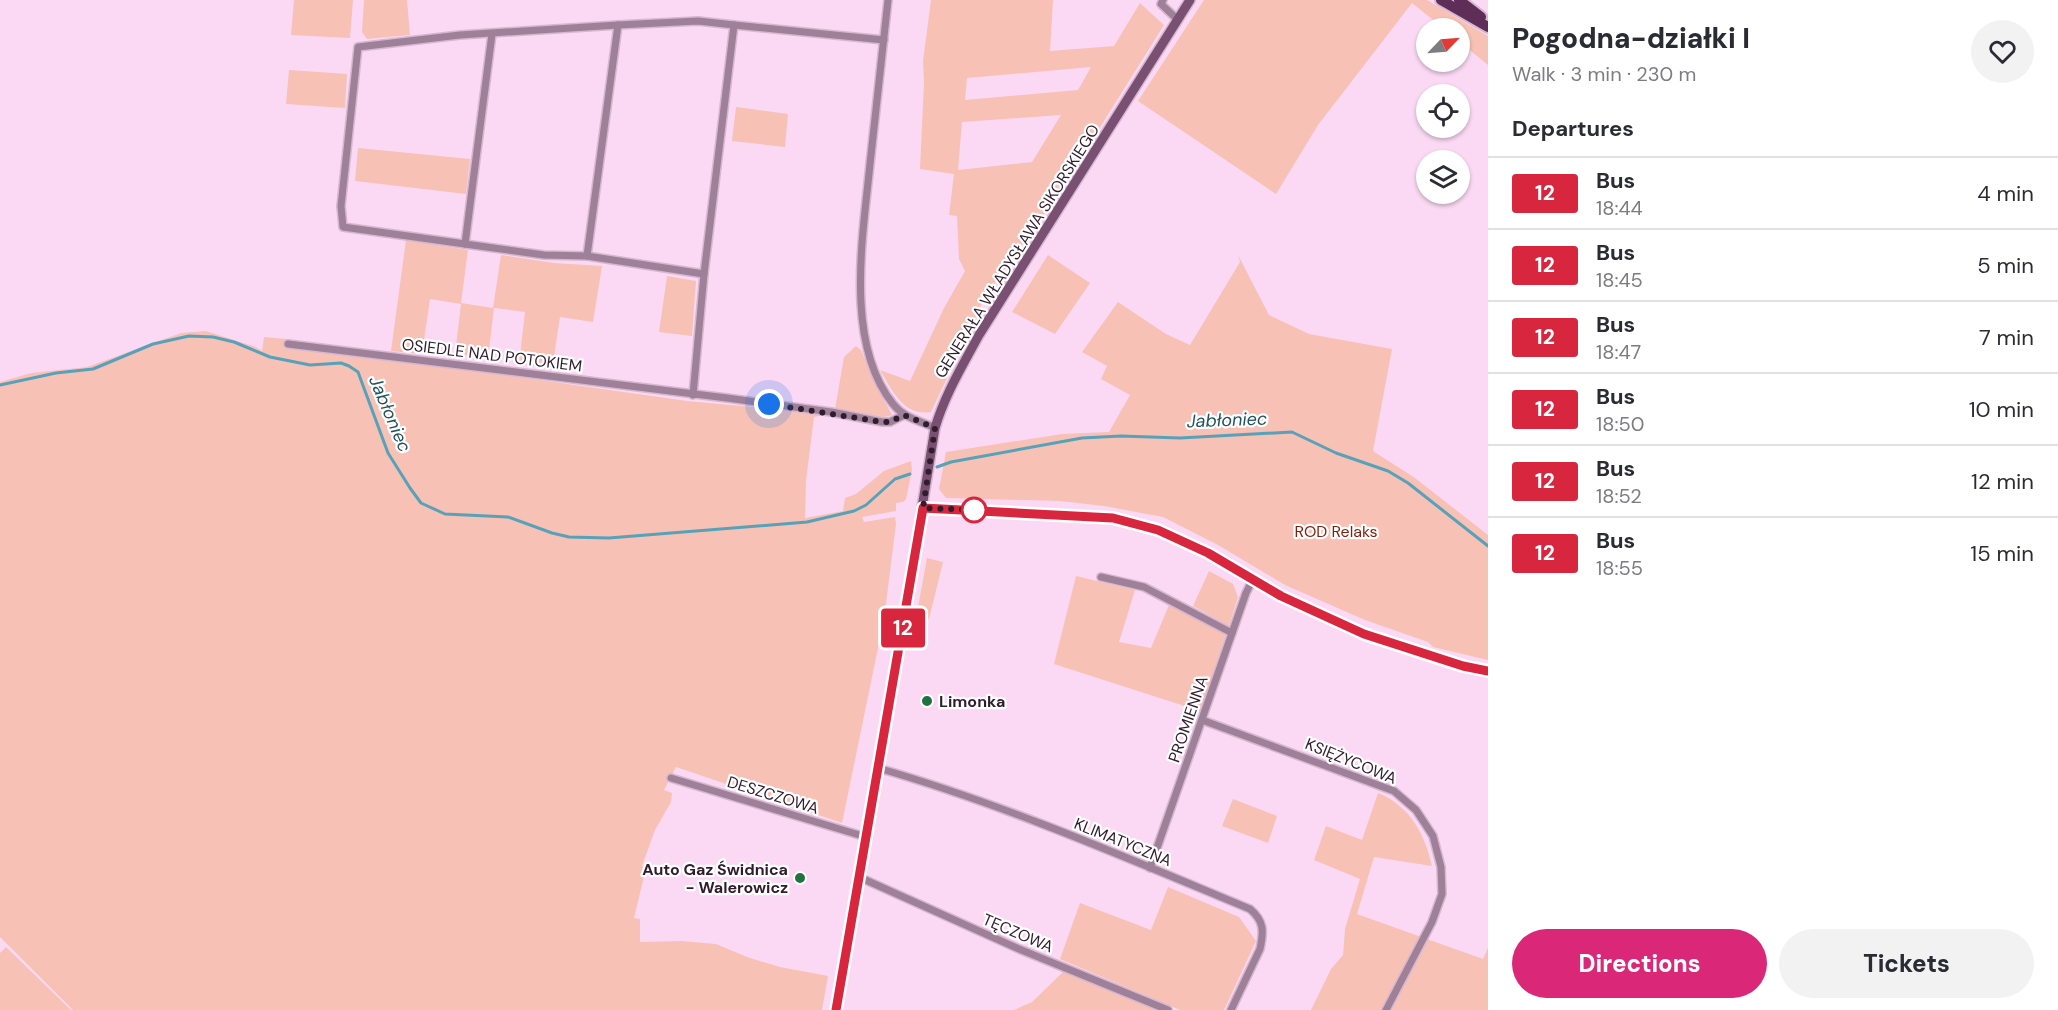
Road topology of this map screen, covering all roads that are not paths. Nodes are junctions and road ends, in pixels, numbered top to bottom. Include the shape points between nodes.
1 (888, 0) edge
2 (1163, 0) edge
3 (1192, 0) edge
4 (1441, 0) edge
5 (1459, 0) edge
6 (1178, 20) junction
7 (618, 25) junction
8 (734, 25) junction
9 (1488, 25) edge
10 (492, 34) junction
11 (884, 40) junction
12 (465, 244) junction
13 (587, 256) junction
14 (705, 274) junction
15 (288, 344) dead end
16 (693, 395) junction
17 (904, 415) junction
18 (935, 428) junction
19 (923, 508) junction
20 (1101, 578) dead end
21 (1253, 579) junction
22 (1232, 633) junction
23 (1488, 672) edge
24 (1202, 720) junction
25 (878, 768) junction
26 (671, 778) dead end
27 (866, 837) junction
28 (1150, 868) junction
29 (862, 879) junction
30 (1156, 1007) edge
31 (836, 1010) edge
32 (1168, 1010) edge
33 (1231, 1010) edge
34 (1386, 1010) edge

1 - 11 street
2 - 6 street via 1161,4
3 - 6 street, GENERAŁA WŁADYSŁAWA SIKORSKIEGO
4 - 9 main road
5 - 9 main road
6 - 18 street, GENERAŁA WŁADYSŁAWA SIKORSKIEGO via 979,335 951,386
7 - 8 street via 698,21
7 - 10 street
7 - 13 street
8 - 11 street
8 - 14 street
10 - 12 street
10 - 12 street via 358,47 340,206 343,227
11 - 17 street via 863,228 860,292 872,363 892,403
12 - 13 street via 544,255
13 - 14 street
14 - 16 street
15 - 16 street, OSIEDLE NAD POTOKIEM
16 - 17 street, OSIEDLE NAD POTOKIEM via 882,422
17 - 18 street
18 - 19 street, GENERAŁA WŁADYSŁAWA SIKORSKIEGO
19 - 21 street via 1113,518 1158,530
19 - 25 street, GENERAŁA WŁADYSŁAWA SIKORSKIEGO
20 - 22 street via 1144,587
21 - 22 street, PROMIENNA
21 - 23 street via 1364,634
22 - 24 street, PROMIENNA
24 - 28 street, PROMIENNA
24 - 34 street, KSIĘŻYCOWA via 1394,791 1416,810 1432,836 1441,867 1442,894 1432,922
25 - 27 street, GENERAŁA WŁADYSŁAWA SIKORSKIEGO
25 - 28 street, KLIMATYCZNA via 982,801
26 - 27 street, DESZCZOWA
27 - 29 street, GENERAŁA WŁADYSŁAWA SIKORSKIEGO
28 - 33 street, KLIMATYCZNA via 1250,909 1258,917 1263,927 1260,949
29 - 30 street, TĘCZOWA
29 - 31 street, GENERAŁA WŁADYSŁAWA SIKORSKIEGO
30 - 32 street, TĘCZOWA

